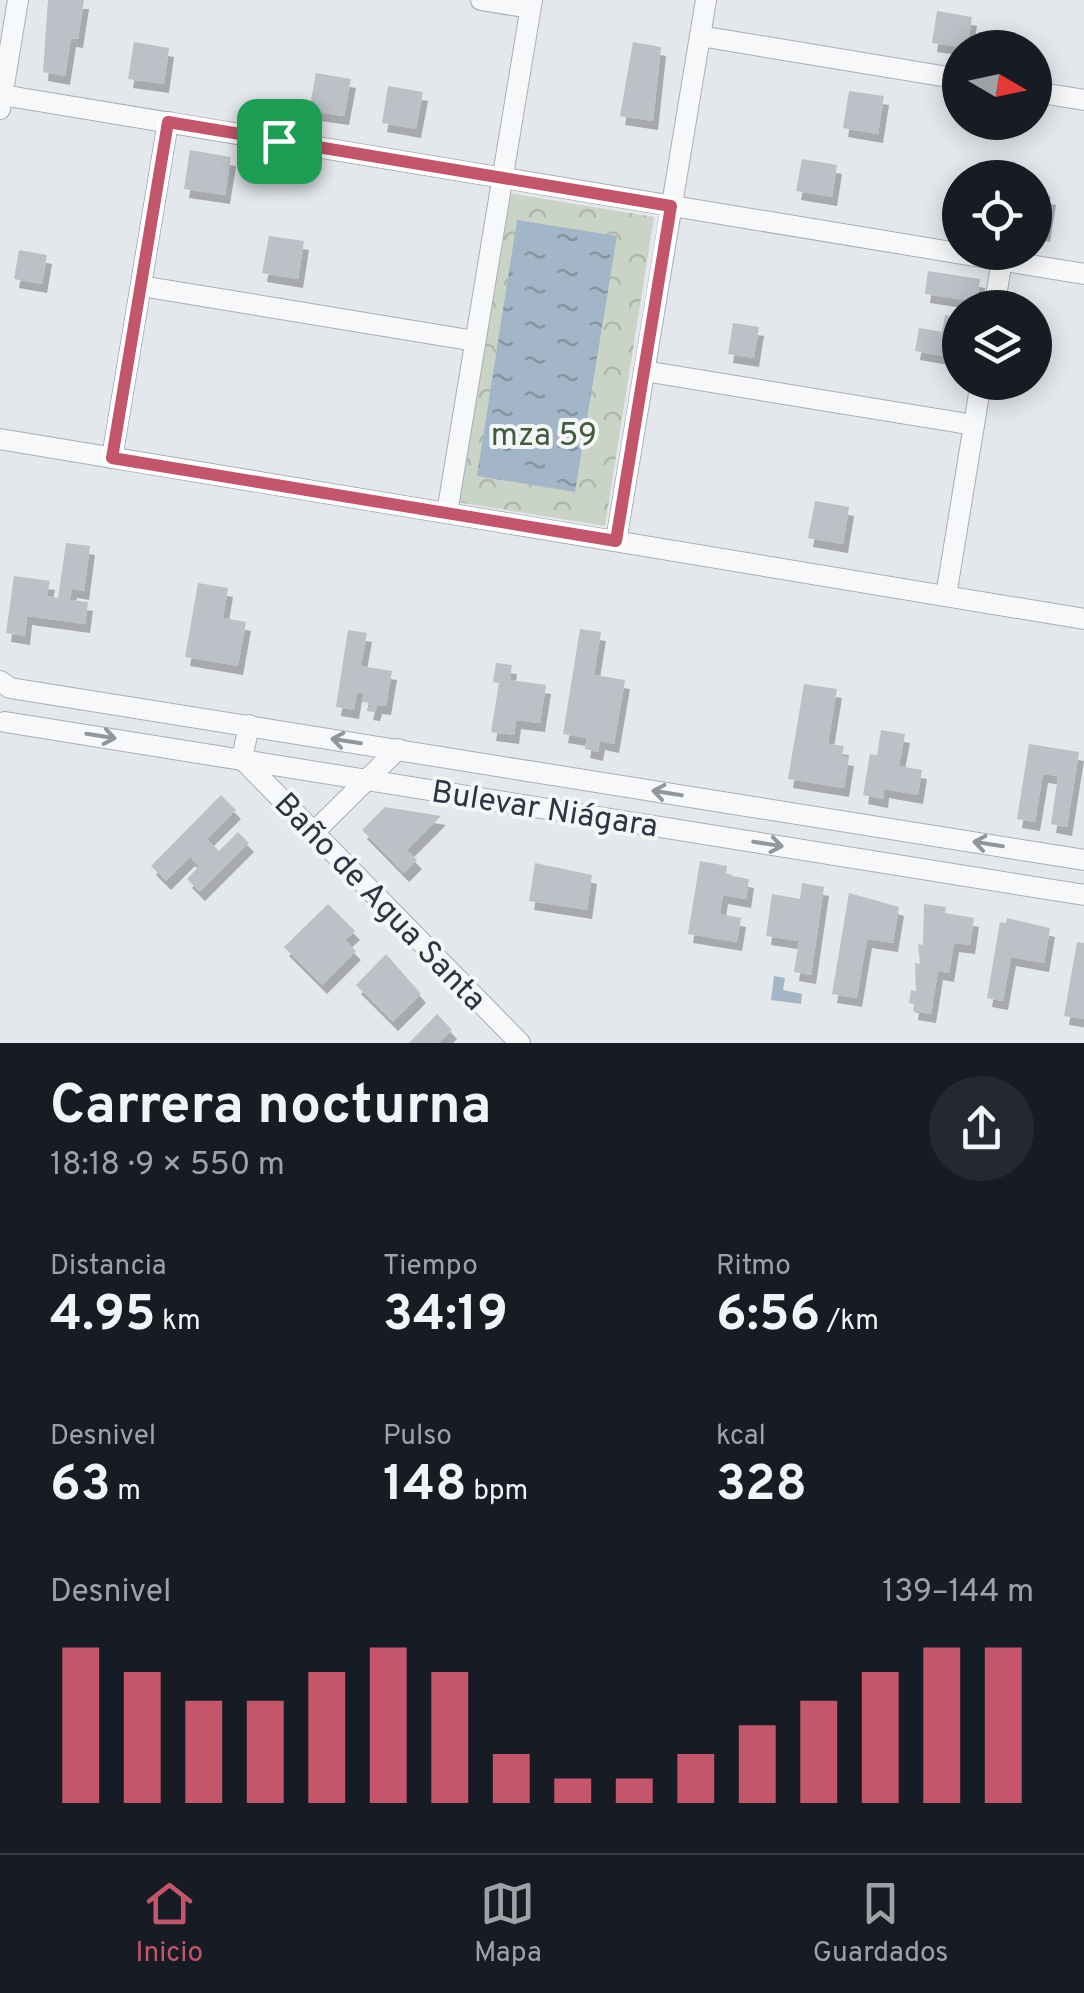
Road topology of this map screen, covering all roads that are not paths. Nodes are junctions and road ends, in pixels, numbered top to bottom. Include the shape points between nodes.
1 (18, 0) edge
2 (481, 0) edge
3 (706, 0) edge
4 (531, 4) edge
5 (700, 36) junction
6 (942, 76) edge
7 (1052, 95) edge
8 (1084, 100) edge
9 (1, 102) edge
10 (168, 122) junction
11 (502, 178) junction
12 (671, 206) junction
13 (942, 250) edge
14 (1052, 269) edge
15 (1084, 274) edge
16 (141, 286) junction
17 (475, 341) junction
18 (644, 371) junction
19 (979, 400) edge
20 (974, 425) junction
21 (0, 440) edge
22 (112, 458) junction
23 (446, 513) junction
24 (616, 541) junction
25 (946, 596) junction
26 (1084, 619) edge
27 (5, 685) edge
28 (2, 723) edge
29 (248, 725) junction
30 (398, 749) junction
31 (242, 758) junction
32 (368, 779) junction
33 (315, 831) junction
34 (1084, 860) edge
35 (1084, 895) edge
36 (520, 1043) edge

1 - 9 street
2 - 4 street
3 - 5 street
4 - 11 street
5 - 6 street
5 - 12 street
7 - 8 street
9 - 10 street
10 - 11 street
10 - 16 street
11 - 12 street
11 - 17 street
12 - 13 street
12 - 18 street
14 - 15 street
16 - 17 street
16 - 22 street
17 - 23 street
18 - 20 street
18 - 24 street
19 - 20 street
20 - 25 street
21 - 22 street
22 - 23 street
23 - 24 street
24 - 25 street
25 - 26 street
27 - 28 street, Bulevar Niágara
27 - 29 street, Bulevar Niágara
28 -> 31 street, Bulevar Niágara
30 -> 29 street, Bulevar Niágara
29 - 31 street
30 - 32 street
34 -> 30 street, Bulevar Niágara
31 - 32 street, Bulevar Niágara
31 - 33 street, Baño de Agua Santa
32 - 33 street
32 -> 35 street, Bulevar Niágara
33 - 36 street, Baño de Agua Santa

